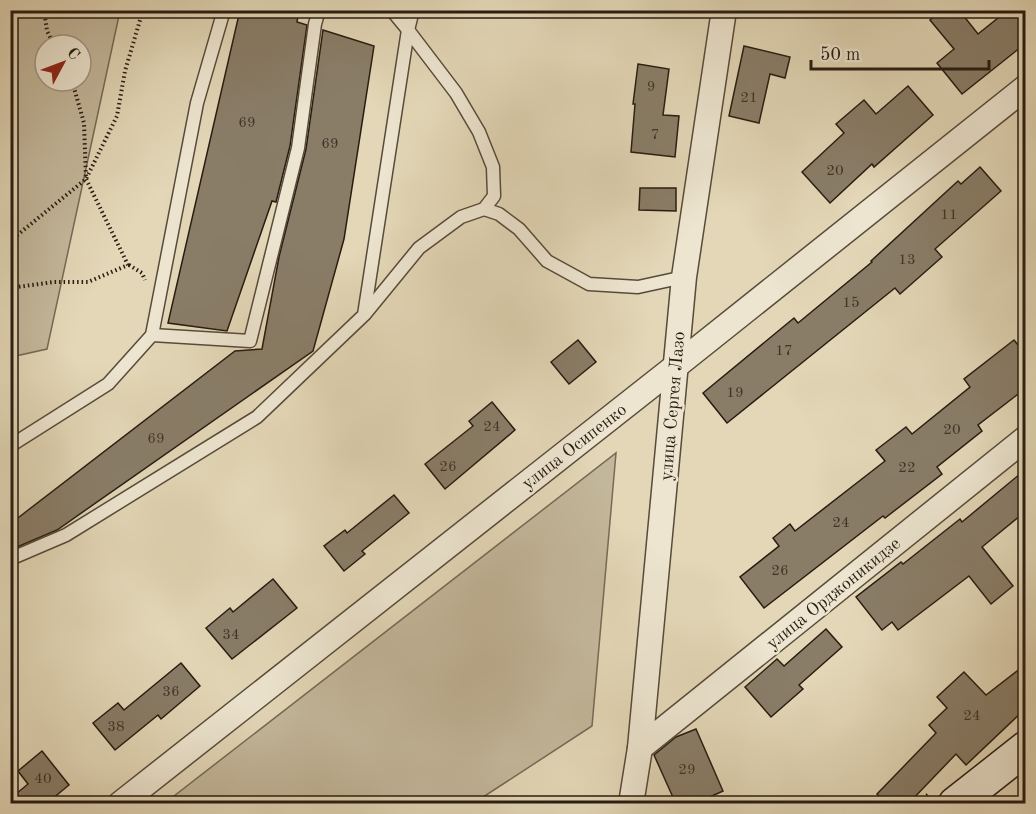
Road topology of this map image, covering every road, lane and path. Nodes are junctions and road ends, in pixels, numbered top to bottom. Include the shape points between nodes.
1 (44, 10) edge
2 (143, 10) edge
3 (224, 10) edge
4 (320, 10) edge
5 (388, 10) edge
6 (413, 10) edge
7 (724, 10) edge
8 (408, 30) junction
9 (48, 33) edge
10 (1026, 87) edge
11 (75, 93) edge
12 (86, 179) junction
13 (484, 209) junction
14 (10, 241) edge
15 (684, 277) junction
16 (10, 288) edge
17 (364, 315) junction
18 (152, 335) junction
19 (676, 366) junction
20 (1026, 438) edge
21 (10, 446) edge
22 (10, 559) edge
23 (640, 748) junction
24 (1026, 748) edge
25 (120, 804) edge
26 (631, 804) edge
27 (955, 804) edge

1 - 9 path
2 - 12 path via 117,116
3 - 18 lane via 197,104
4 - 18 lane via 298,148 250,341
5 - 8 lane
6 - 8 lane
7 - 15 street, улица Сергея Лазо
8 - 13 lane via 456,93 479,132 493,167 494,196
8 - 17 lane
10 - 19 street, улица Осипенко
11 - 12 path via 84,123
12 - 14 path
12 - 16 path via 128,265 88,282
13 - 15 lane via 499,214 519,230 547,261 589,284 638,287
13 - 17 lane via 461,217 419,248
15 - 19 street, улица Сергея Лазо
17 - 22 lane via 257,417 66,535
18 - 21 lane via 108,384
19 - 23 street, улица Сергея Лазо
19 - 25 street, улица Осипенко
20 - 23 street, улица Орджоникидзе
23 - 26 street, улица Сергея Лазо
24 - 27 main road

